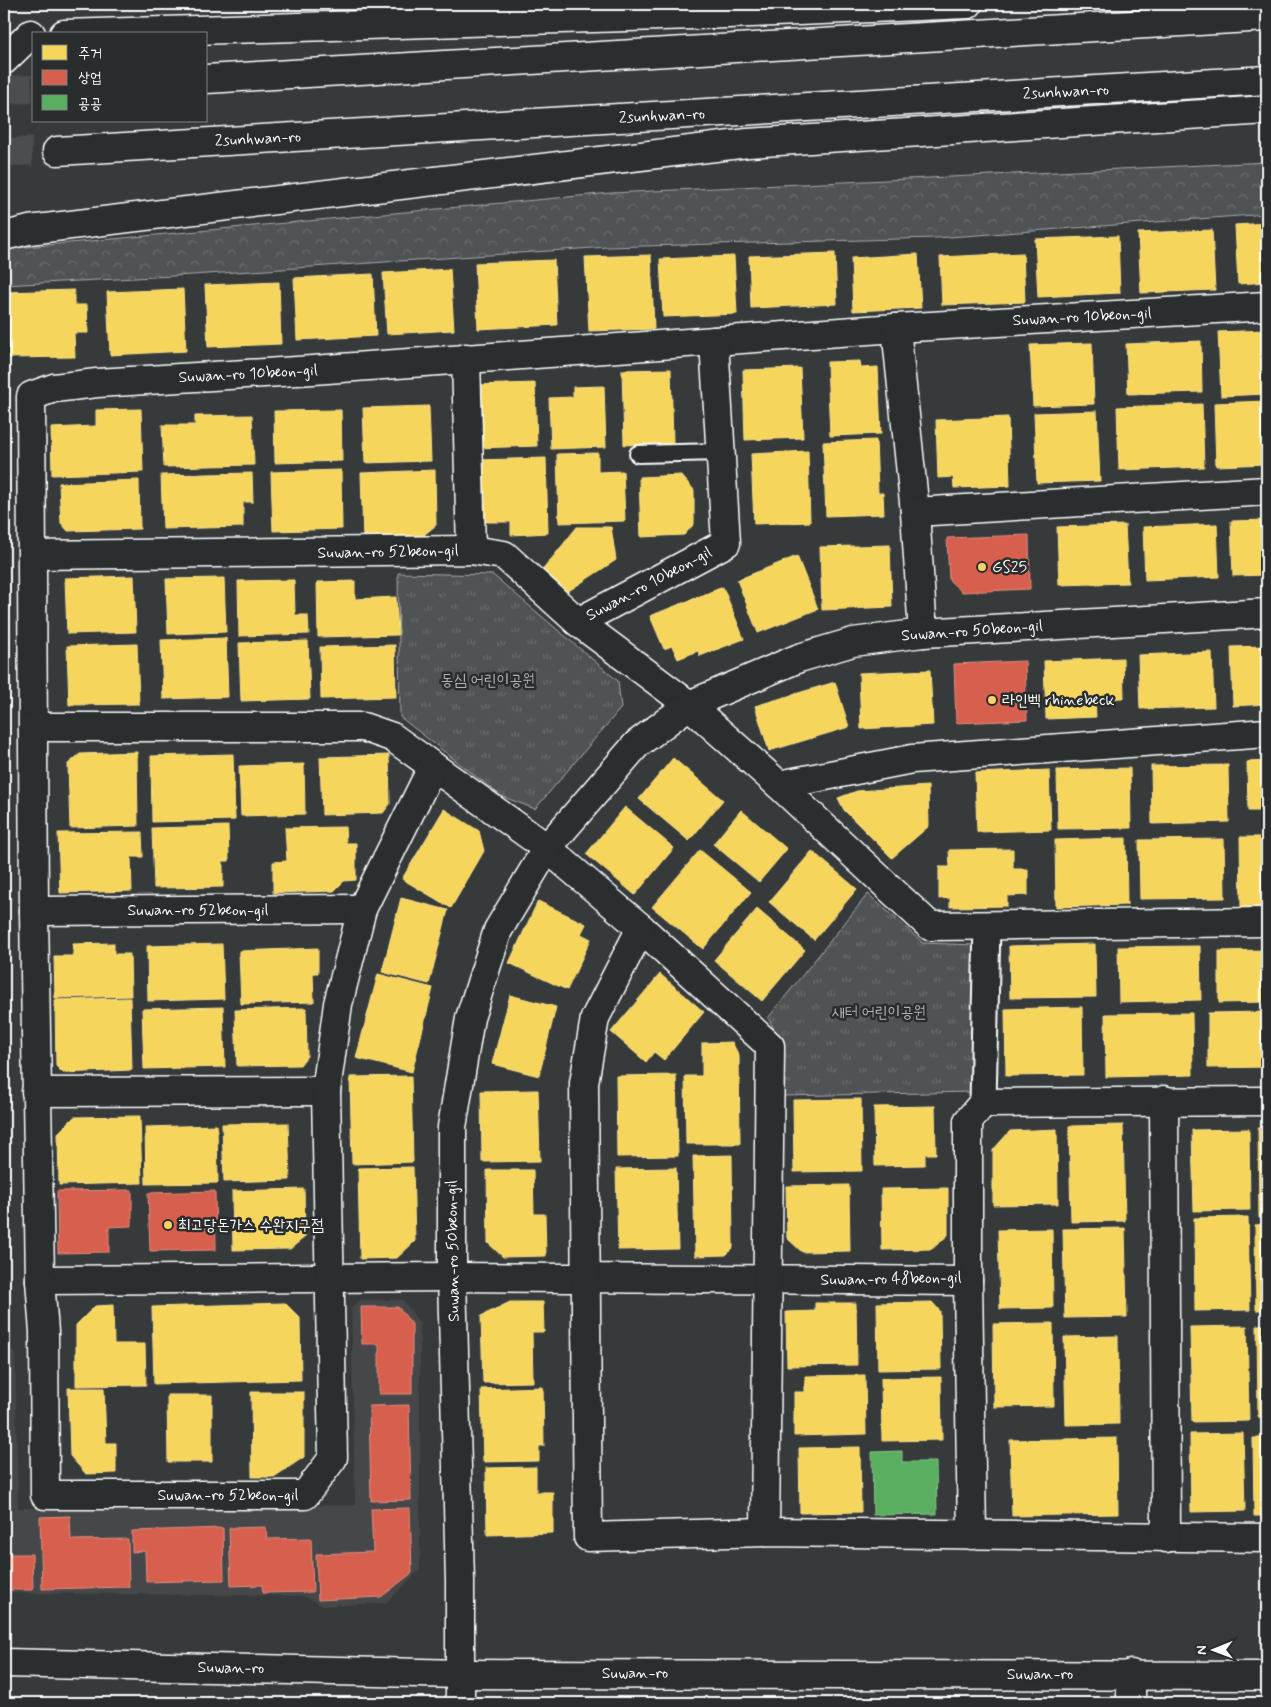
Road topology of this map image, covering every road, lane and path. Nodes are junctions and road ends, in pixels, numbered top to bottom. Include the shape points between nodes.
1 (968, 4) edge
2 (1267, 17) edge
3 (130, 32) edge
4 (4, 33) edge
5 (32, 34) edge
6 (4, 49) edge
7 (4, 60) edge
8 (208, 79) edge
9 (1267, 80) edge
10 (1267, 110) edge
11 (57, 151) tunnel mouth
12 (4, 218) edge
13 (12, 231) edge
14 (1267, 306) edge
15 (896, 328) junction
16 (714, 340) junction
17 (466, 358) junction
18 (720, 452) junction
19 (638, 454) dead end
20 (1267, 490) edge
21 (915, 512) junction
22 (471, 550) junction
23 (33, 554) junction
24 (1267, 613) edge
25 (578, 622) junction
26 (923, 633) junction
27 (689, 705) junction
28 (34, 727) junction
29 (1267, 733) edge
30 (434, 766) junction
31 (779, 785) junction
32 (547, 848) junction
33 (362, 909) junction
34 (34, 912) junction
35 (1267, 922) edge
36 (987, 925) junction
37 (641, 928) junction
38 (326, 1091) junction
39 (36, 1092) junction
40 (1164, 1100) junction
41 (1267, 1101) edge
42 (983, 1103) junction
43 (452, 1276) junction
44 (587, 1277) junction
45 (329, 1279) junction
46 (768, 1279) junction
47 (40, 1280) junction
48 (968, 1281) junction
49 (765, 1532) junction
50 (972, 1535) junction
51 (1166, 1538) junction
52 (1267, 1538) edge
53 (4, 1663) edge
54 (461, 1674) junction
55 (1131, 1674) junction
56 (1267, 1676) edge
57 (460, 1703) edge
58 (1131, 1703) edge

1 - 3 main road
2 - 8 main road
4 - 5 main road
5 - 6 main road
5 - 7 main road
9 - 11 main road, 2sunhwan-ro
10 - 13 main road via 748,142
12 - 13 main road
14 - 15 main road, Suwan-ro 10beon-gil
15 - 16 main road, Suwan-ro 10beon-gil
15 - 21 main road
16 - 17 main road, Suwan-ro 10beon-gil
16 - 18 main road, Suwan-ro 10beon-gil
17 - 22 main road
17 - 23 main road, Suwan-ro 10beon-gil via 96,383 54,388 31,396
18 - 19 lane
18 - 25 main road, Suwan-ro 10beon-gil via 726,543
20 - 21 main road
21 - 26 main road
22 - 23 main road, Suwan-ro 52beon-gil
22 - 25 main road, Suwan-ro 52beon-gil via 504,554
23 - 28 main road
24 - 26 main road, Suwan-ro 50beon-gil
25 - 27 main road, Suwan-ro 52beon-gil
26 - 27 main road, Suwan-ro 50beon-gil via 853,642 799,658
27 - 31 main road
27 - 32 main road, Suwan-ro 50beon-gil via 637,744
28 - 30 main road via 364,727 392,737
28 - 34 main road
29 - 31 main road via 912,759
30 - 32 main road
30 - 33 main road, Suwan-ro 52beon-gil
31 - 36 main road via 930,926
32 - 37 main road
32 - 43 main road, Suwan-ro 50beon-gil via 498,930 470,1018 452,1127
33 - 34 main road, Suwan-ro 52beon-gil
33 - 38 main road, Suwan-ro 52beon-gil via 338,1004
34 - 39 main road
35 - 36 main road
36 - 42 street
37 - 44 main road via 595,1018 584,1083
37 - 46 main road via 770,1046
38 - 39 main road
38 - 45 main road, Suwan-ro 52beon-gil
39 - 47 main road
40 - 41 main road
40 - 42 main road
40 - 51 main road
42 - 48 main road, Suwan-ro 48beon-gil via 968,1120
43 - 44 main road, Suwan-ro 48beon-gil
43 - 45 main road
43 - 54 main road, Suwan-ro 50beon-gil
44 - 46 main road, Suwan-ro 48beon-gil
44 - 49 main road via 588,1537
45 - 47 main road
45 - 47 main road, Suwan-ro 52beon-gil via 333,1458 306,1496 45,1495 44,1332
46 - 48 main road, Suwan-ro 48beon-gil
46 - 49 main road
48 - 50 main road
49 - 50 main road
50 - 51 main road
51 - 52 main road
53 - 54 main road, Suwan-ro
54 - 55 main road, Suwan-ro
54 - 57 main road, Suwan-ro 50beon-gil
55 - 56 main road, Suwan-ro
55 - 58 main road

